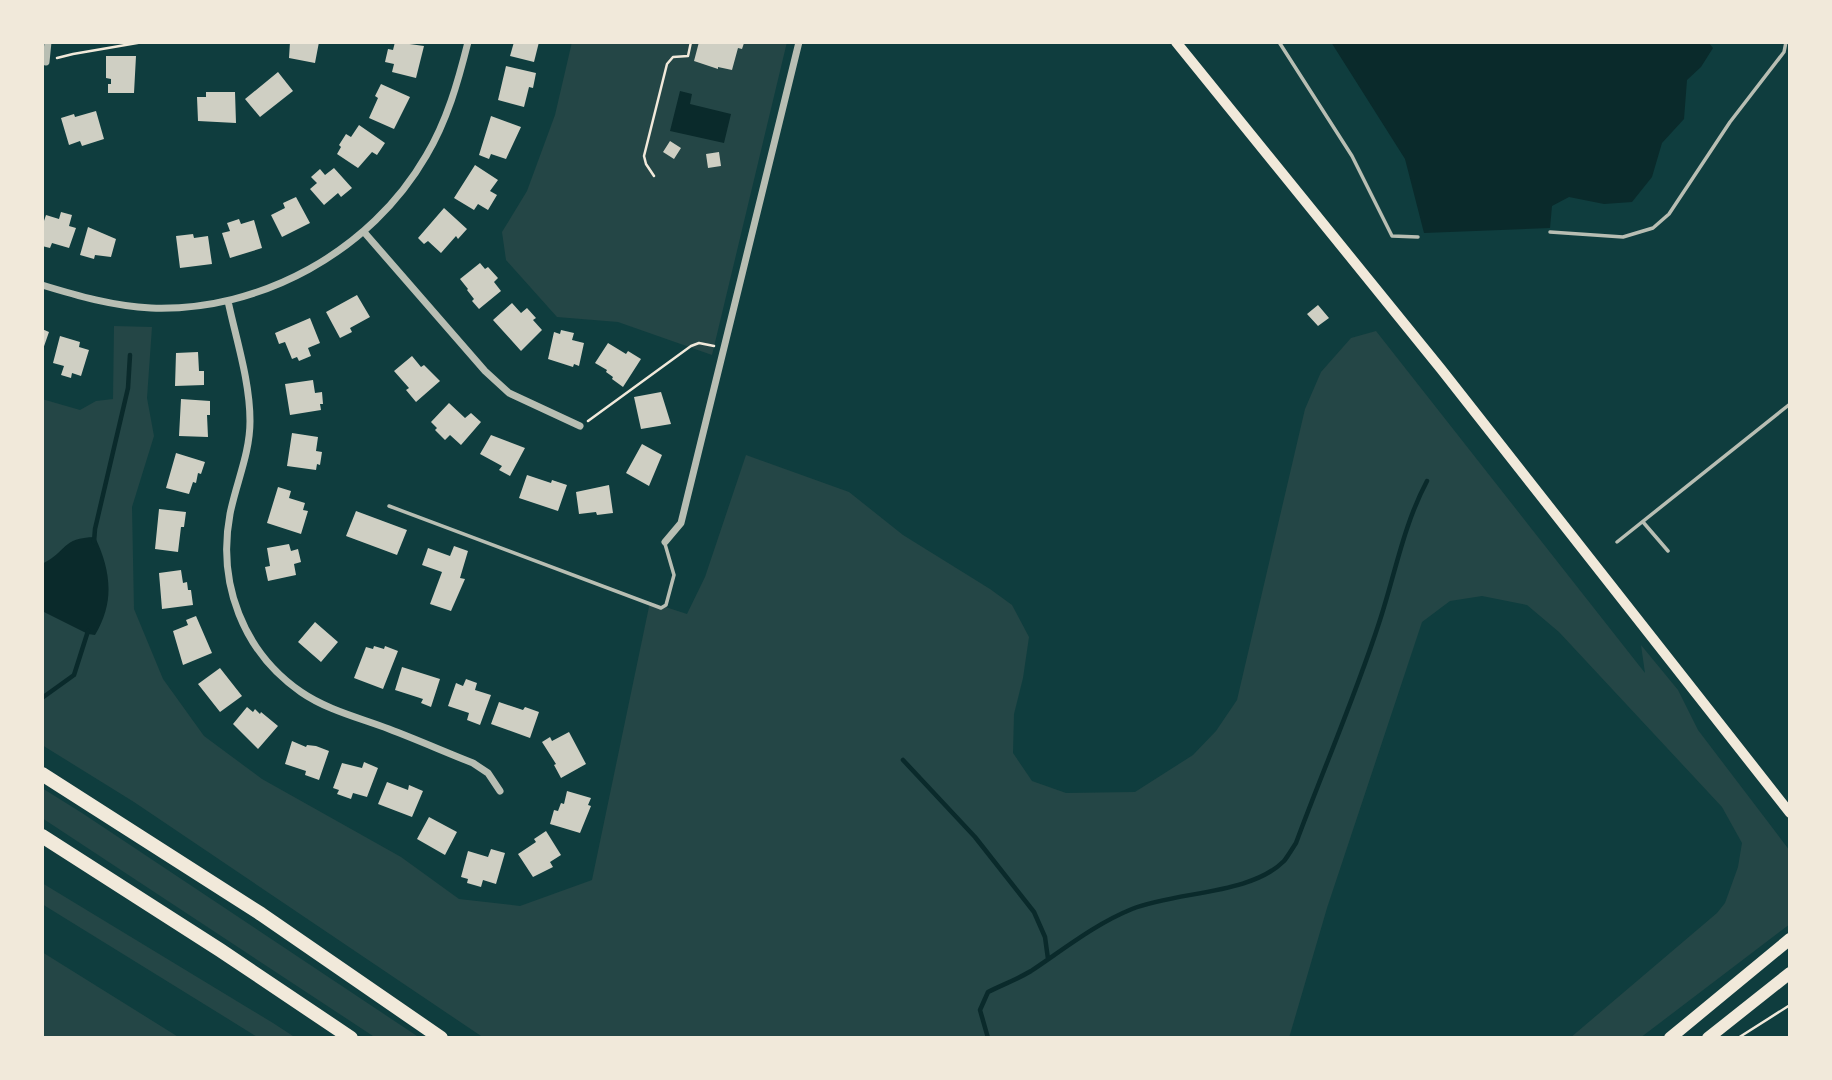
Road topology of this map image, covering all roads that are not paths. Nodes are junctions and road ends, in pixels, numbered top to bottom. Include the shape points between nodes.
1 (48, 42) edge
2 (468, 42) edge
3 (799, 42) edge
4 (1176, 42) edge
5 (1279, 42) edge
6 (1786, 42) edge
7 (46, 62) road end
8 (364, 232) junction
9 (1550, 232) dead end
10 (1418, 237) dead end
11 (42, 285) edge
12 (228, 300) junction
13 (1790, 404) edge
14 (580, 426) road end
15 (389, 506) dead end
16 (1643, 522) junction
17 (665, 542) joint
18 (1617, 542) dead end
19 (1668, 551) dead end
20 (42, 774) edge
21 (500, 791) dead end
22 (1790, 813) edge
23 (42, 836) edge
24 (1790, 939) edge
25 (1790, 973) edge
26 (351, 1038) edge
27 (441, 1038) edge
28 (1670, 1038) edge
29 (1708, 1038) edge

1 - 7 street
2 - 8 street via 453,98 426,157
3 - 17 street via 681,523
4 - 22 main road via 1441,369
5 - 10 lane via 1352,156 1392,236
6 - 9 lane via 1784,52 1730,122 1669,214 1653,228 1623,237
8 - 12 street via 292,279
8 - 14 street via 509,393
11 - 12 street via 110,304 151,308
12 - 21 street via 250,421 248,448 230,512 226,563 239,616 250,638 266,660 302,692 473,763 488,773
13 - 16 lane
15 - 17 lane via 661,608 666,605 674,575
16 - 18 lane
16 - 19 lane
20 - 27 highway via 261,914
23 - 26 highway
24 - 28 highway
25 - 29 highway

